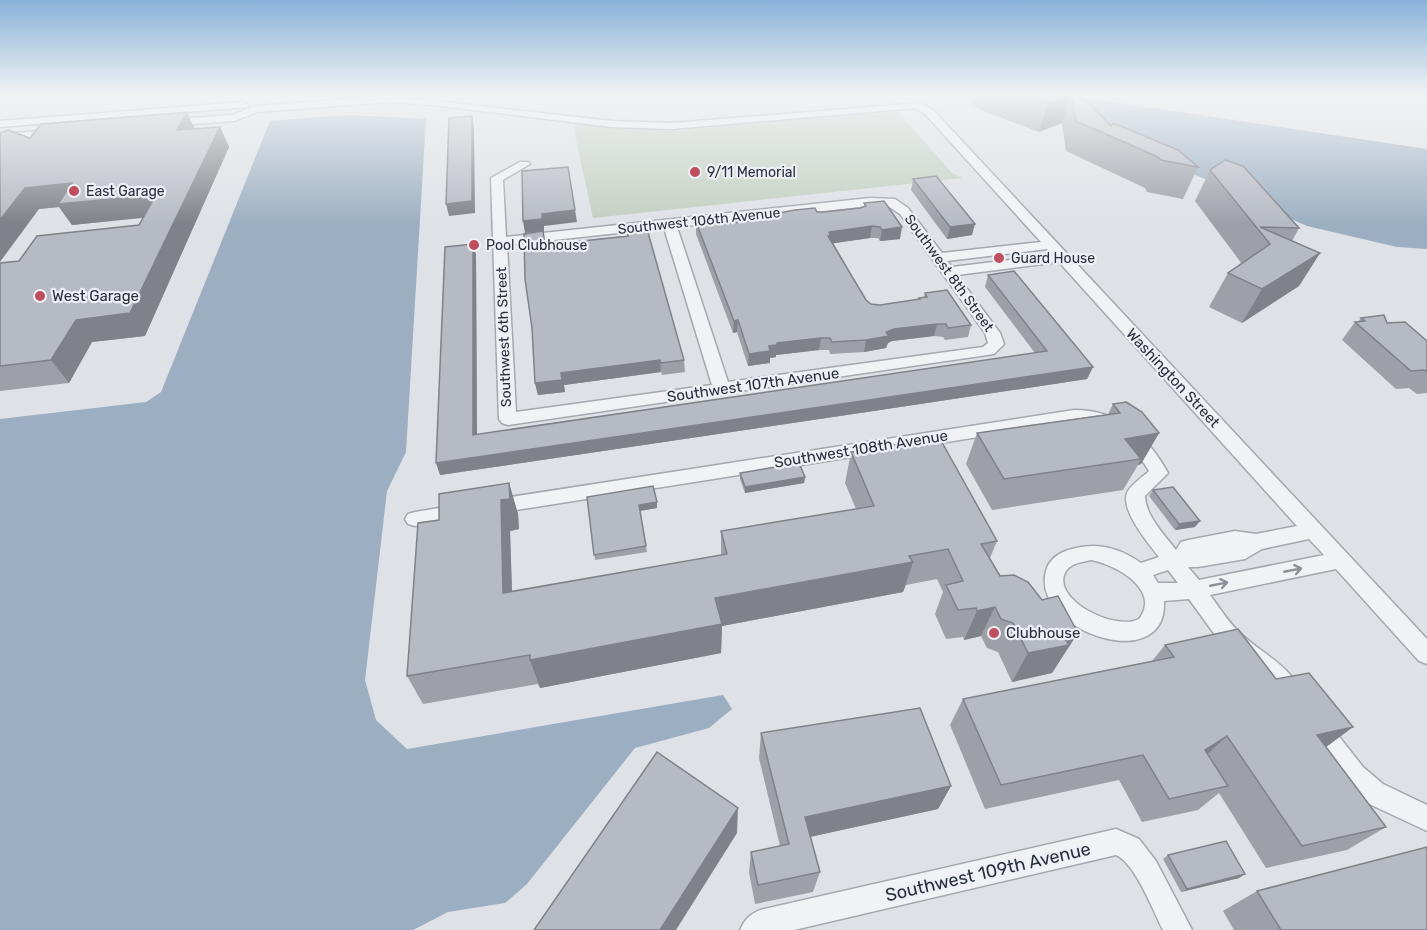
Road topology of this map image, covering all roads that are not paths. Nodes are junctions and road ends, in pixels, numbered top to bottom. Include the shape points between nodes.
1 (952, 137) edge
2 (524, 164) dead end
3 (897, 204) joint
4 (669, 224) junction
5 (500, 242) junction
6 (1049, 245) junction
7 (982, 253) junction
8 (938, 258) junction
9 (1061, 258) junction
10 (992, 266) junction
11 (949, 272) junction
12 (996, 344) joint
13 (722, 389) junction
14 (508, 419) joint
15 (415, 519) dead end
16 (1314, 530) junction
17 (1251, 547) junction
18 (1341, 560) junction
19 (1182, 571) junction
20 (1138, 572) junction
21 (1264, 575) junction
22 (1152, 592) junction
23 (1427, 654) edge
24 (1427, 818) edge
25 (754, 930) edge
26 (1178, 930) edge

1 - 6 street, Washington Street
2 - 5 street, Southwest 6th Street via 497,178
3 - 4 street, Southwest 106th Avenue via 870,202
3 - 8 street, Southwest 8th Street
4 - 5 street, Southwest 106th Avenue
4 - 13 street
5 - 14 street, Southwest 6th Street
6 - 7 street
6 - 9 street, Washington Street
7 - 8 street
7 - 10 street
8 - 11 street, Southwest 8th Street
9 - 10 street
9 - 16 street, Washington Street
10 - 11 street
11 - 12 street, Southwest 8th Street
12 - 13 street, Southwest 107th Avenue via 988,351
13 - 14 street, Southwest 107th Avenue
15 - 19 street, Southwest 108th Avenue via 1084,415 1122,426 1155,465 1159,473 1136,494 1136,504 1145,524
16 - 17 street
16 - 18 street, Washington Street
17 - 19 street via 1198,559
17 - 21 street
21 -> 18 street
18 - 23 street, Washington Street
19 - 20 street
19 -> 21 street
19 - 22 street
19 - 24 street via 1231,639 1269,667 1354,776 1374,793
20 - 22 street
20 - 22 street via 1124,562 1091,552 1065,559 1054,580 1061,600 1078,618 1113,632 1130,632 1152,618
25 - 26 street, Southwest 109th Avenue via 760,924 1116,843 1130,848 1147,870

